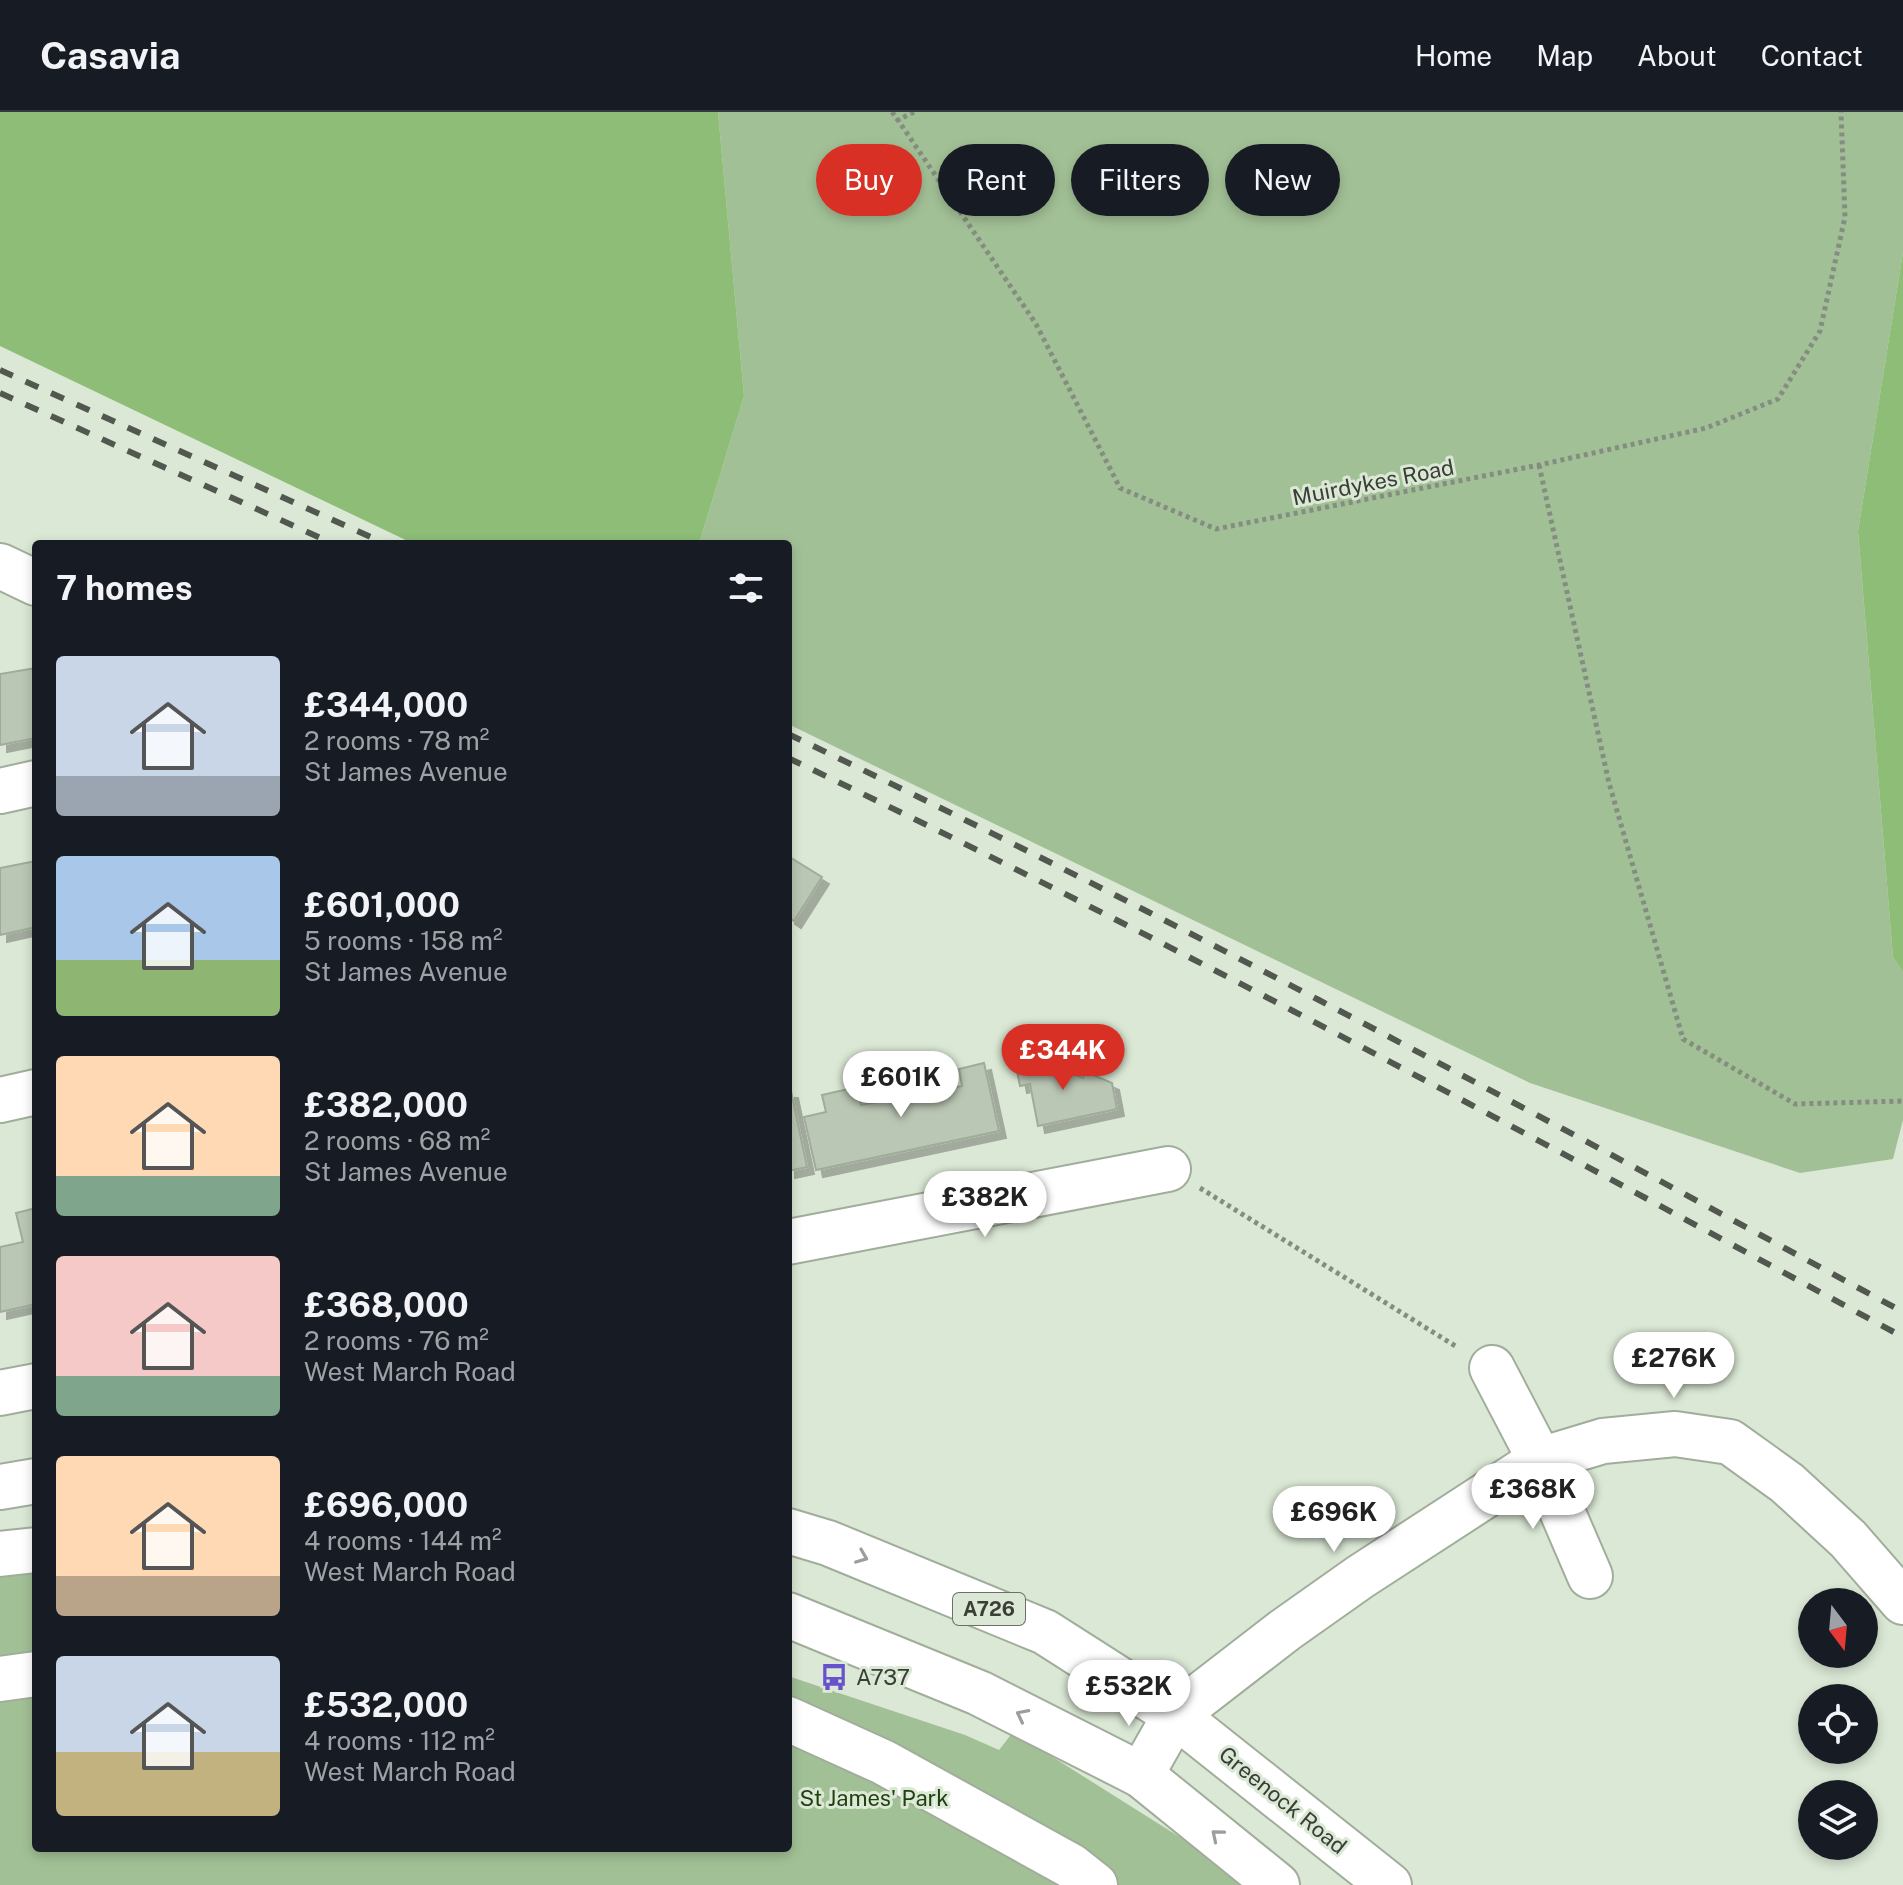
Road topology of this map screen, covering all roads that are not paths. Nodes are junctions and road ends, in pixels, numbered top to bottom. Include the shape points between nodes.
1 (0, 566) edge
2 (32, 581) edge
3 (32, 784) edge
4 (0, 791) edge
5 (32, 1093) edge
6 (0, 1100) edge
7 (1168, 1169) road end
8 (792, 1241) edge
9 (1492, 1368) road end
10 (32, 1387) edge
11 (0, 1393) edge
12 (1540, 1460) junction
13 (32, 1482) edge
14 (0, 1487) edge
15 (792, 1532) edge
16 (32, 1550) edge
17 (0, 1554) edge
18 (1590, 1576) dead end
19 (1903, 1602) edge
20 (792, 1617) edge
21 (32, 1675) edge
22 (0, 1679) edge
23 (1175, 1715) junction
24 (792, 1721) edge
25 (1141, 1775) junction
26 (1095, 1885) edge
27 (1277, 1885) edge
28 (1389, 1885) edge

1 - 2 street
3 - 4 street
5 - 6 street
7 - 8 street
9 - 12 street
10 - 11 street
12 - 18 street
12 - 19 street via 1603,1441 1675,1434 1730,1442 1787,1483 1848,1539
12 - 23 street via 1348,1586
13 - 14 street
15 -> 23 street, Greenock Road / A726 via 1045,1632
16 - 17 street
25 -> 20 street via 979,1693
21 - 22 street
23 - 25 street
23 - 28 street, Greenock Road / A726
24 - 26 street via 883,1762 1071,1866
27 -> 25 street

